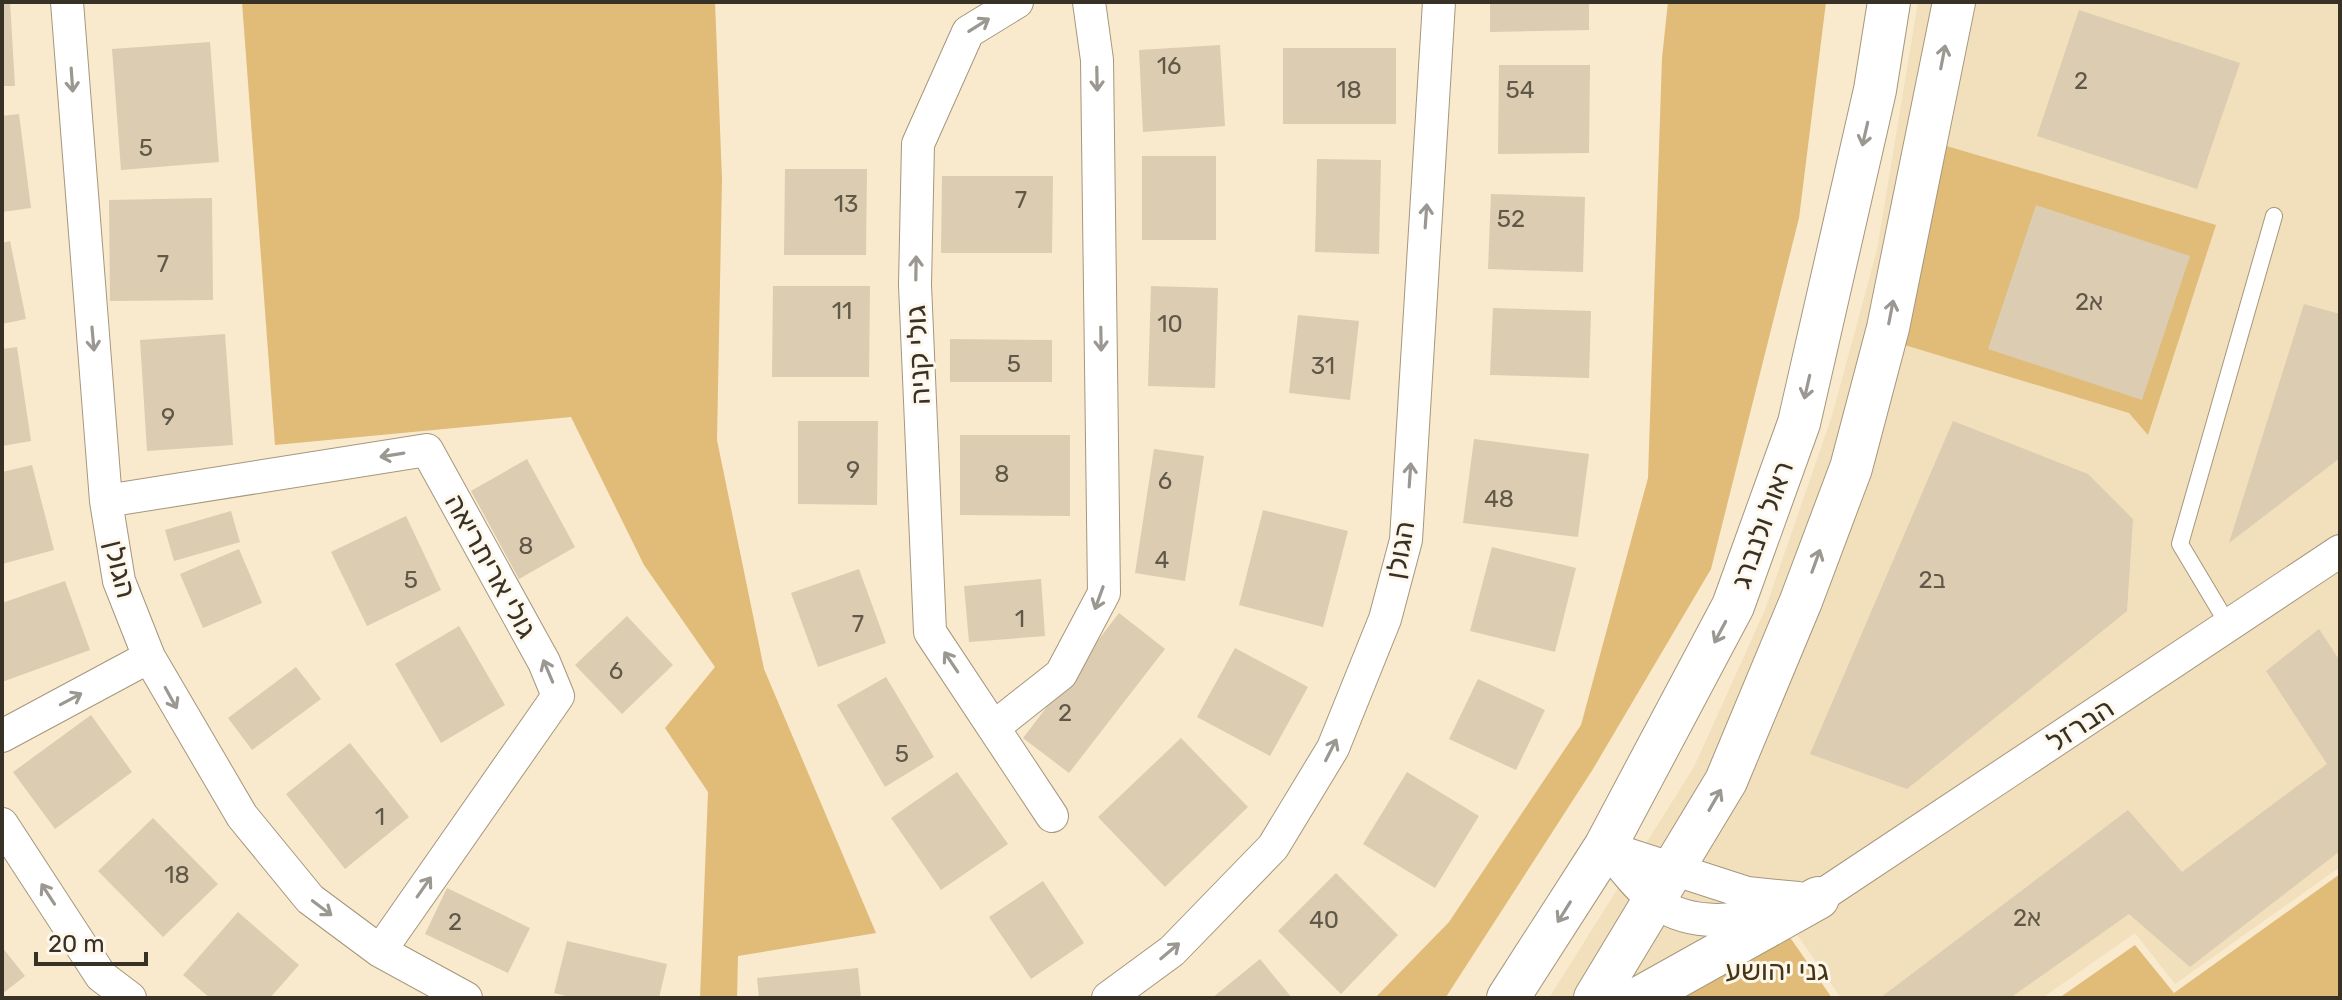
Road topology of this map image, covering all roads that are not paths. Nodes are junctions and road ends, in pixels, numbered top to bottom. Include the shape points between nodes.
1 (67, 2) edge
2 (1017, 2) edge
3 (1089, 2) edge
4 (1439, 2) edge
5 (1889, 2) edge
6 (1954, 2) edge
7 (2274, 216) dead end
8 (106, 501) junction
9 (2340, 551) edge
10 (2229, 626) junction
11 (149, 657) junction
12 (994, 727) junction
13 (2, 736) edge
14 (1052, 816) dead end
15 (2, 824) edge
16 (1605, 847) junction
17 (1666, 885) junction
18 (1818, 898) junction
19 (380, 951) junction
20 (130, 998) edge
21 (466, 998) edge
22 (1108, 998) edge
23 (1508, 998) edge
24 (1595, 998) edge
25 (1639, 998) edge

1 -> 8 street, הגולן
12 -> 2 street, גולי קניה via 930,632 915,285 918,144 968,32
3 -> 12 street via 1097,60 1104,593 1061,674
22 -> 4 street, הגולן via 1172,951 1273,847 1333,748 1385,619 1406,540
5 -> 16 street, ראול ולנברג via 1875,90 1799,423 1733,606
17 -> 6 street via 1726,781 1851,468 1888,328
7 - 10 lane via 2180,544
8 - 11 street, הגולן via 119,581
19 -> 8 street, גולי אריתריאה via 558,696 427,450
9 - 10 street, הברזל
10 - 18 street, הברזל
13 -> 11 street
11 -> 19 street, הגולן via 242,816 310,899
12 - 14 street, גולי קניה
20 -> 15 street via 101,976
16 - 17 street
16 -> 23 street, ראול ולנברג
17 - 18 street via 1777,899
17 - 24 street
18 - 25 street
19 - 21 street, הגולן

